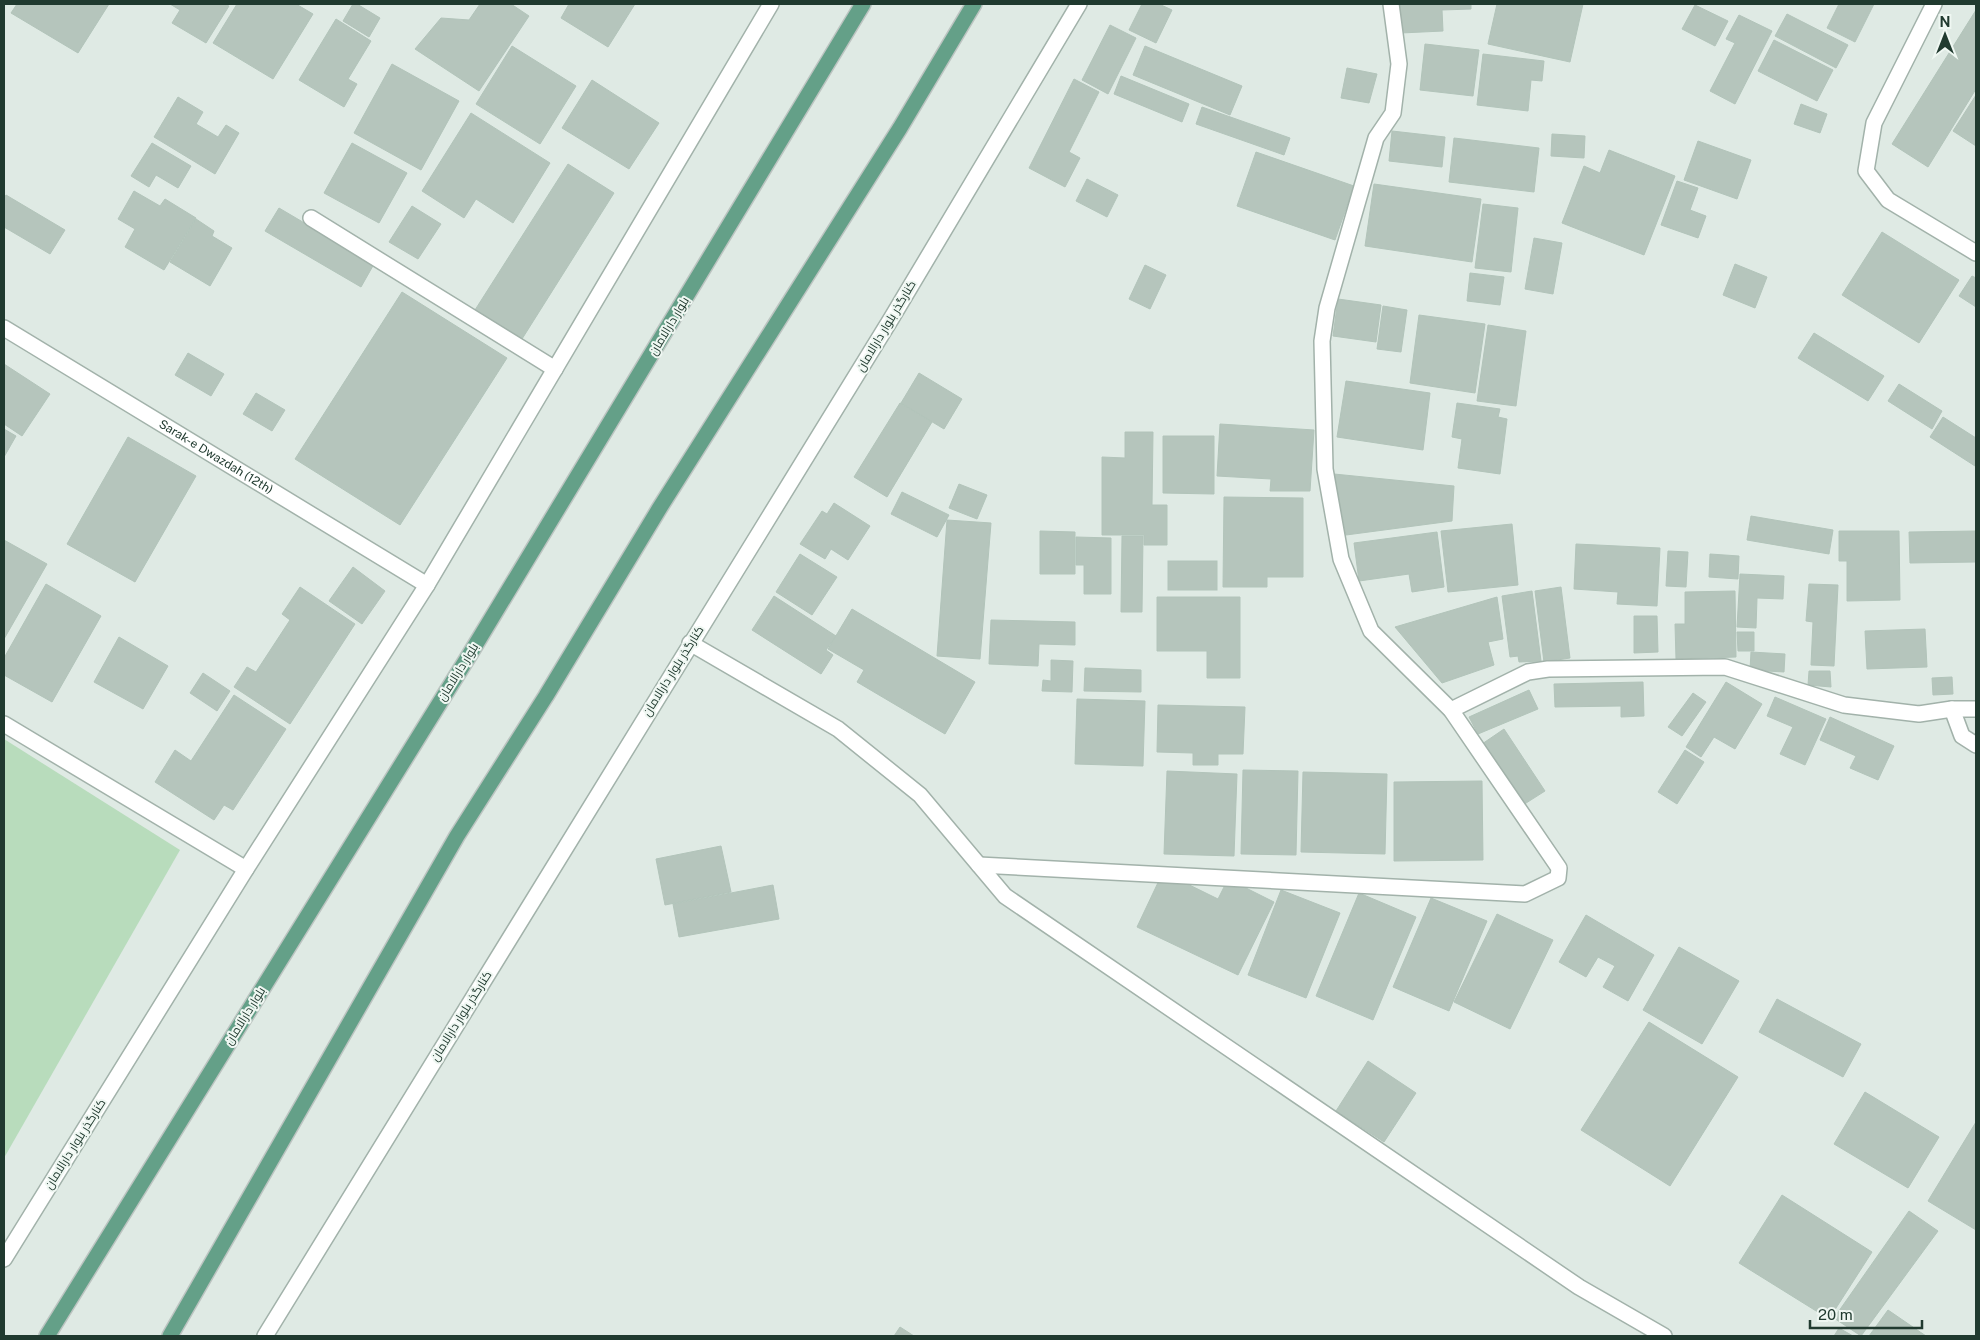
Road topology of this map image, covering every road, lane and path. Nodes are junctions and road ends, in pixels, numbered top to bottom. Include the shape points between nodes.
1 (864, 4) edge
2 (974, 4) edge
3 (1079, 4) edge
4 (1392, 4) edge
5 (1934, 4) edge
6 (766, 6) edge
7 (311, 218) dead end
8 (1976, 253) edge
9 (4, 328) edge
10 (555, 369) junction
11 (427, 585) junction
12 (690, 643) junction
13 (1952, 709) junction
14 (1976, 709) edge
15 (1451, 710) junction
16 (4, 724) edge
17 (1976, 745) edge
18 (979, 865) junction
19 (246, 869) junction
20 (4, 1260) edge
21 (47, 1336) edge
22 (170, 1336) edge
23 (265, 1336) edge
24 (1664, 1336) edge

1 - 21 main road, بلوار دارالامان via 475,645
2 - 22 main road via 900,128 457,836
3 - 12 street, کنارگذر بلوار دارالامان via 891,319
4 - 15 street via 1399,64 1393,113 1376,138 1328,308 1322,341 1325,469 1342,559 1372,631
5 - 8 street via 1874,123 1866,171 1888,200
6 - 10 street, کنارگذر بلوار دارالامان
7 - 10 street
9 - 11 street, Sarak-e Dwazdah (12th)
10 - 11 street, کنارگذر بلوار دارالامان
11 - 19 street, کنارگذر بلوار دارالامان
12 - 18 street via 838,729 920,795
12 - 23 street, کنارگذر بلوار دارالامان
13 - 14 street
13 - 15 street via 1919,714 1844,705 1725,667 1528,672
13 - 17 street via 1962,736
15 - 18 street via 1559,868 1558,878 1525,894
16 - 19 street
18 - 24 street via 1005,896 1579,1287
19 - 20 street, کنارگذر بلوار دارالامان

